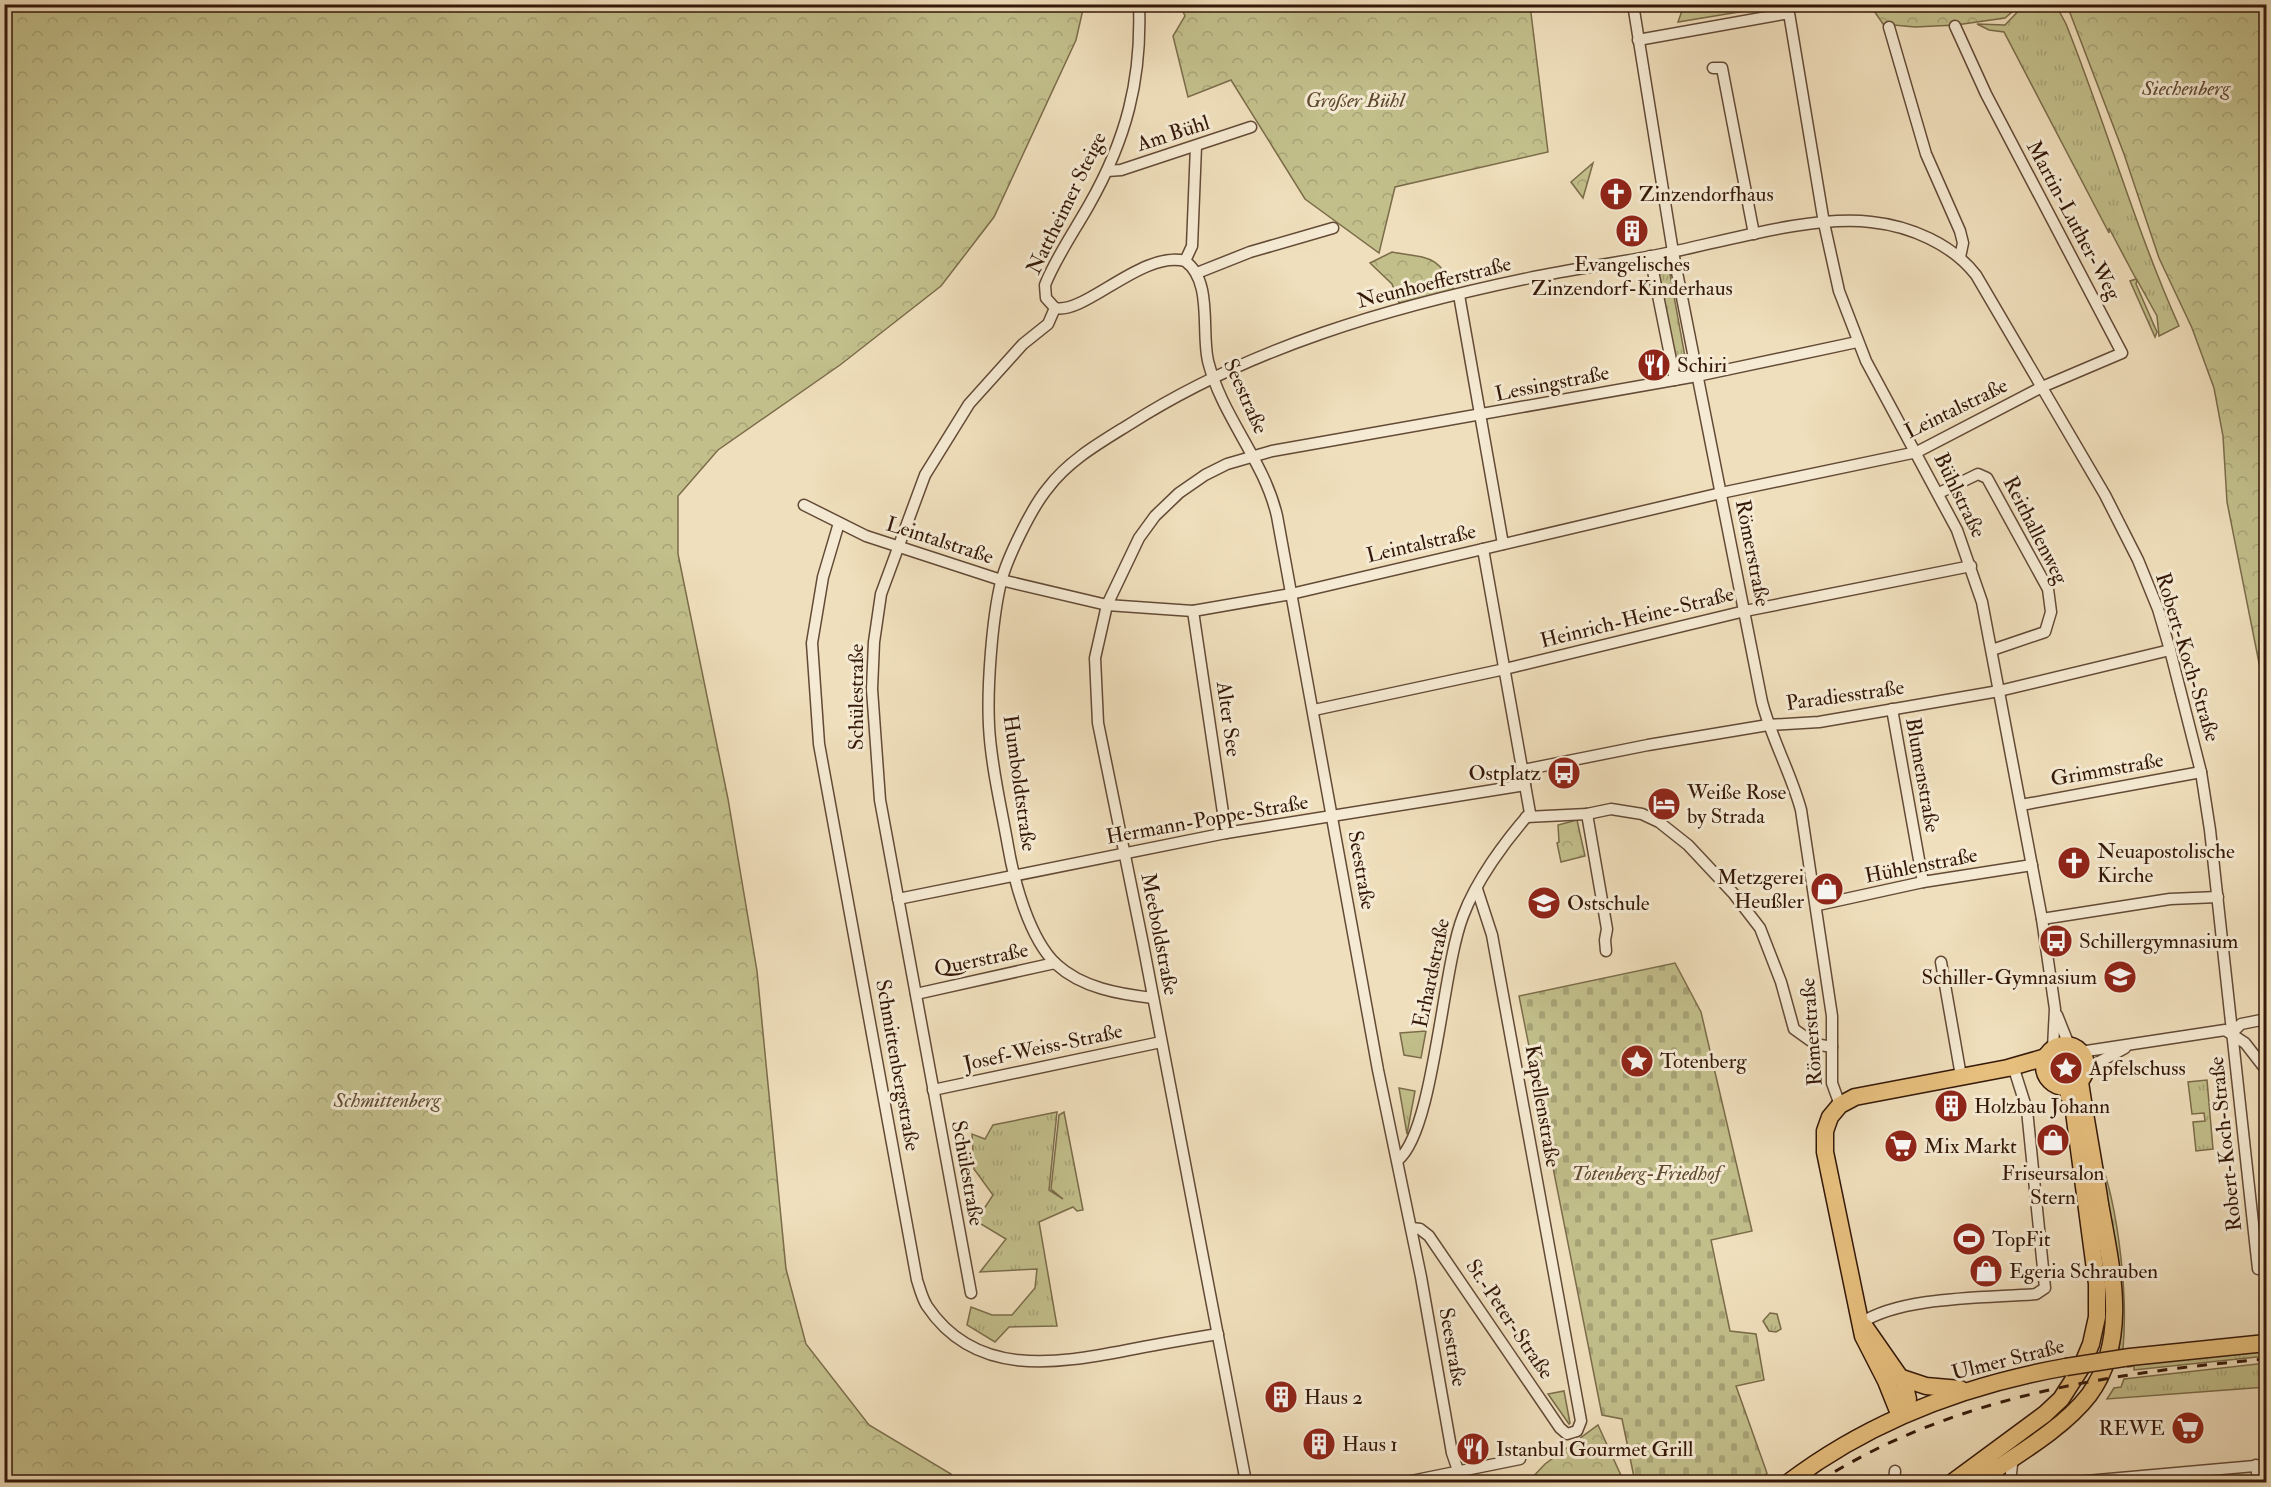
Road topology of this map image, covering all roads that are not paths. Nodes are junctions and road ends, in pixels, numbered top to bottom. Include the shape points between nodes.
1 (1139, 4) edge
2 (1633, 4) edge
3 (1955, 26) dead end
4 (1889, 27) dead end
5 (1638, 40) junction
6 (1713, 68) dead end
7 (1251, 128) dead end
8 (1196, 146) junction
9 (1107, 171) junction
10 (1824, 223) junction
11 (1333, 228) dead end
12 (1754, 234) junction
13 (1673, 252) junction
14 (1650, 256) junction
15 (1960, 257) junction
16 (1185, 261) junction
17 (1197, 273) junction
18 (1459, 295) junction
19 (1055, 308) junction
20 (1857, 342) junction
21 (1697, 376) junction
22 (1213, 378) junction
23 (1675, 380) junction
24 (2042, 387) junction
25 (1480, 416) junction
26 (1917, 452) junction
27 (1252, 457) junction
28 (1721, 493) junction
29 (1939, 493) junction
30 (804, 506) dead end
31 (839, 523) junction
32 (1503, 544) junction
33 (897, 547) junction
34 (1483, 549) junction
35 (1971, 566) junction
36 (1001, 580) junction
37 (1292, 594) junction
38 (1107, 605) junction
39 (1193, 611) junction
40 (1744, 611) junction
41 (1992, 650) junction
42 (2170, 650) junction
43 (1504, 669) junction
44 (1999, 691) junction
45 (1892, 709) junction
46 (1314, 710) junction
47 (1768, 725) junction
48 (1522, 770) junction
49 (2201, 772) junction
50 (1524, 785) junction
51 (2021, 805) junction
52 (1587, 813) junction
53 (1333, 816) junction
54 (1526, 817) junction
55 (1226, 833) junction
56 (1124, 854) junction
57 (2032, 865) junction
58 (1013, 876) junction
59 (1923, 882) junction
60 (1478, 890) junction
61 (2218, 897) junction
62 (898, 899) junction
63 (1818, 905) junction
64 (2042, 919) junction
65 (1606, 951) dead end
66 (1941, 962) dead end
67 (1055, 963) junction
68 (915, 994) junction
69 (1153, 998) junction
70 (2055, 1009) junction
71 (2266, 1019) edge
72 (2232, 1033) junction
73 (1161, 1042) junction
74 (2138, 1043) junction
75 (1832, 1047) junction
76 (2059, 1055) junction
77 (2266, 1070) edge
78 (2014, 1073) junction
79 (1961, 1076) junction
80 (2078, 1080) junction
81 (933, 1090) junction
82 (1840, 1105) junction
83 (1398, 1160) junction
84 (1412, 1228) junction
85 (2262, 1269) edge
86 (971, 1293) dead end
87 (1861, 1323) junction
88 (1218, 1334) junction
89 (2266, 1343) edge
90 (1902, 1378) junction
91 (1970, 1389) junction
92 (1900, 1416) junction
93 (1573, 1433) joint
94 (1995, 1452) junction
95 (2014, 1456) junction
96 (1520, 1459) dead end
97 (2261, 1465) edge
98 (1997, 1476) edge
99 (1460, 1477) edge
100 (2258, 1480) edge
101 (1246, 1482) edge
102 (1407, 1482) edge
103 (1789, 1482) edge
104 (1953, 1482) edge
105 (1977, 1482) edge
106 (2010, 1482) edge
107 (2075, 1482) edge

1 - 9 street, Nattheimer Steige via 1140,45 1133,100
2 - 5 street, Römerstraße
3 - 24 street, Martin-Luther-Weg via 1991,104 2122,353
4 - 15 street via 1926,154 1960,231
5 - 10 street, Bühlstraße via 1789,13
5 - 13 street, Römerstraße
6 - 12 street via 1722,68
7 - 8 street, Am Bühl
8 - 9 street, Am Bühl
8 - 16 street via 1192,246
9 - 19 street, Nattheimer Steige via 1045,285 1046,298
10 - 12 street, Robert-Koch-Straße
10 - 15 street, Robert-Koch-Straße via 1855,220 1889,225 1922,236
10 - 20 street, Bühlstraße via 1839,291
11 - 17 street via 1250,252
12 - 13 street, Robert-Koch-Straße
13 - 14 street, Neunhoefferstraße
13 - 21 street, Römerstraße
14 - 18 street, Neunhoefferstraße
14 - 23 street
15 - 24 street, Robert-Koch-Straße via 1981,282
16 - 17 street
16 - 19 street via 1172,259 1155,264 1074,307
17 - 22 street, Seestraße via 1206,352
18 - 22 street, Neunhoefferstraße via 1351,323
18 - 25 street
19 - 33 street, Schülestraße via 1048,324 995,372 942,443
20 - 21 street, Lessingstraße
20 - 26 street, Bühlstraße
21 - 23 street, Lessingstraße
21 - 28 street, Römerstraße
22 - 27 street, Seestraße
22 - 36 street, Humboldtstraße via 1168,400 1083,454 1048,488 1024,528
23 - 25 street, Lessingstraße
24 - 26 street, Leintalstraße
24 - 42 street, Robert-Koch-Straße via 2090,466 2138,560
25 - 27 street, Lessingstraße
25 - 32 street
26 - 28 street, Leintalstraße
26 - 29 street, Bühlstraße
27 - 37 street, Seestraße via 1273,501
27 - 38 street, Meeboldstraße via 1205,475 1155,516 1134,548
28 - 32 street, Leintalstraße
28 - 40 street, Römerstraße
29 - 35 street, Bühlstraße
29 - 41 street, Reithallenweg via 1978,474 1987,478 2048,589 2051,612 2045,632
30 - 31 street, Leintalstraße
31 - 33 street, Leintalstraße
31 - 88 street, Schmittenbergstraße via 812,643 819,744 922,1294 938,1319 958,1336 1003,1359 1032,1363 1065,1361
32 - 34 street, Leintalstraße
33 - 36 street, Leintalstraße
33 - 62 street, Schülestraße via 881,594 872,689 880,800
34 - 37 street, Leintalstraße
34 - 43 street
35 - 40 street, Heinrich-Heine-Straße
35 - 41 street, Bühlstraße
36 - 38 street, Leintalstraße
36 - 58 street, Humboldtstraße via 991,659 989,726
37 - 39 street, Leintalstraße
37 - 46 street, Seestraße
38 - 39 street, Leintalstraße
38 - 56 street, Meeboldstraße via 1095,658 1098,723
39 - 55 street, Alter See
40 - 43 street, Heinrich-Heine-Straße
40 - 47 street, Römerstraße
41 - 44 street, Bühlstraße
42 - 44 street, Paradiesstraße
42 - 49 street, Robert-Koch-Straße
43 - 46 street, Heinrich-Heine-Straße
43 - 48 street
44 - 45 street, Paradiesstraße
44 - 51 street, Bühlstraße
45 - 47 street, Paradiesstraße via 1819,722
45 - 59 street, Blumenstraße
46 - 53 street, Seestraße
47 - 48 street, Paradiesstraße
47 - 63 street, Römerstraße via 1796,789
48 - 50 street
49 - 51 street, Grimmstraße
49 - 61 street, Robert-Koch-Straße
50 - 53 street, Hermann-Poppe-Straße
50 - 54 street via 1530,813
51 - 57 street, Bühlstraße
52 - 54 street
52 - 65 street via 1607,929
52 - 75 street via 1611,809 1642,814 1688,845 1761,928 1794,1029 1815,1044
53 - 55 street, Hermann-Poppe-Straße
53 - 83 street, Seestraße
54 - 60 street, Erhardstraße
55 - 56 street, Hermann-Poppe-Straße
56 - 58 street, Hermann-Poppe-Straße
56 - 69 street, Meeboldstraße
57 - 59 street, Hühlenstraße
57 - 64 street, Bühlstraße
58 - 62 street, Hermann-Poppe-Straße
58 - 67 street, Humboldtstraße via 1028,917
59 - 63 street, Hühlenstraße
60 - 83 street, Erhardstraße via 1464,914 1452,952 1422,1115 1407,1152
60 - 93 street, Kapellenstraße via 1492,935 1581,1421
61 - 64 street via 2170,899
61 - 72 street, Robert-Koch-Straße
62 - 68 street, Schülestraße
63 - 75 street, Römerstraße via 1832,1016
64 - 70 street, Bühlstraße
66 - 79 street
67 - 68 street, Querstraße
67 - 69 street, Humboldtstraße via 1085,983 1119,994
68 - 81 street, Schülestraße
69 - 73 street, Meeboldstraße
70 - 76 street, Bühlstraße
70 - 76 street, Bühlstraße
71 - 72 street via 2241,1024
72 - 74 street via 2211,1030
72 - 77 street
72 - 85 street, Robert-Koch-Straße
73 - 81 street, Josef-Weiss-Straße
73 - 88 street, Meeboldstraße
74 - 76 street
74 - 80 street
75 - 82 street, Römerstraße via 1832,1083
76 - 78 main road
76 - 80 main road
76 - 80 main road via 2053,1085
78 - 79 main road
78 - 87 street via 2027,1110 2045,1288 2036,1294 1908,1305
79 - 82 main road via 1861,1095
80 - 94 main road via 2074,1112 2096,1269 2095,1331 2081,1368 2061,1399
80 - 95 main road via 2112,1276 2111,1342 2104,1369 2080,1404
81 - 86 street, Schülestraße
82 - 87 main road via 1827,1123 1825,1152
83 - 84 street, Seestraße
84 - 93 street, St.-Peter-Straße via 1429,1236 1560,1428 1564,1433
84 - 99 street, Seestraße
87 - 90 main road
87 - 92 main road via 1865,1343 1887,1381
88 - 101 street, Meeboldstraße
89 - 91 main road, Ulmer Straße, bridge via 2130,1357
90 - 91 main road via 1926,1386
90 - 92 main road via 1908,1399
91 - 92 main road, Ulmer Straße
92 - 103 main road, Ulmer Straße via 1836,1450
94 - 98 street
94 - 104 main road
95 - 98 main road
95 - 106 street
96 - 99 street
97 - 100 street
97 - 107 street
98 - 105 main road
99 - 102 street

